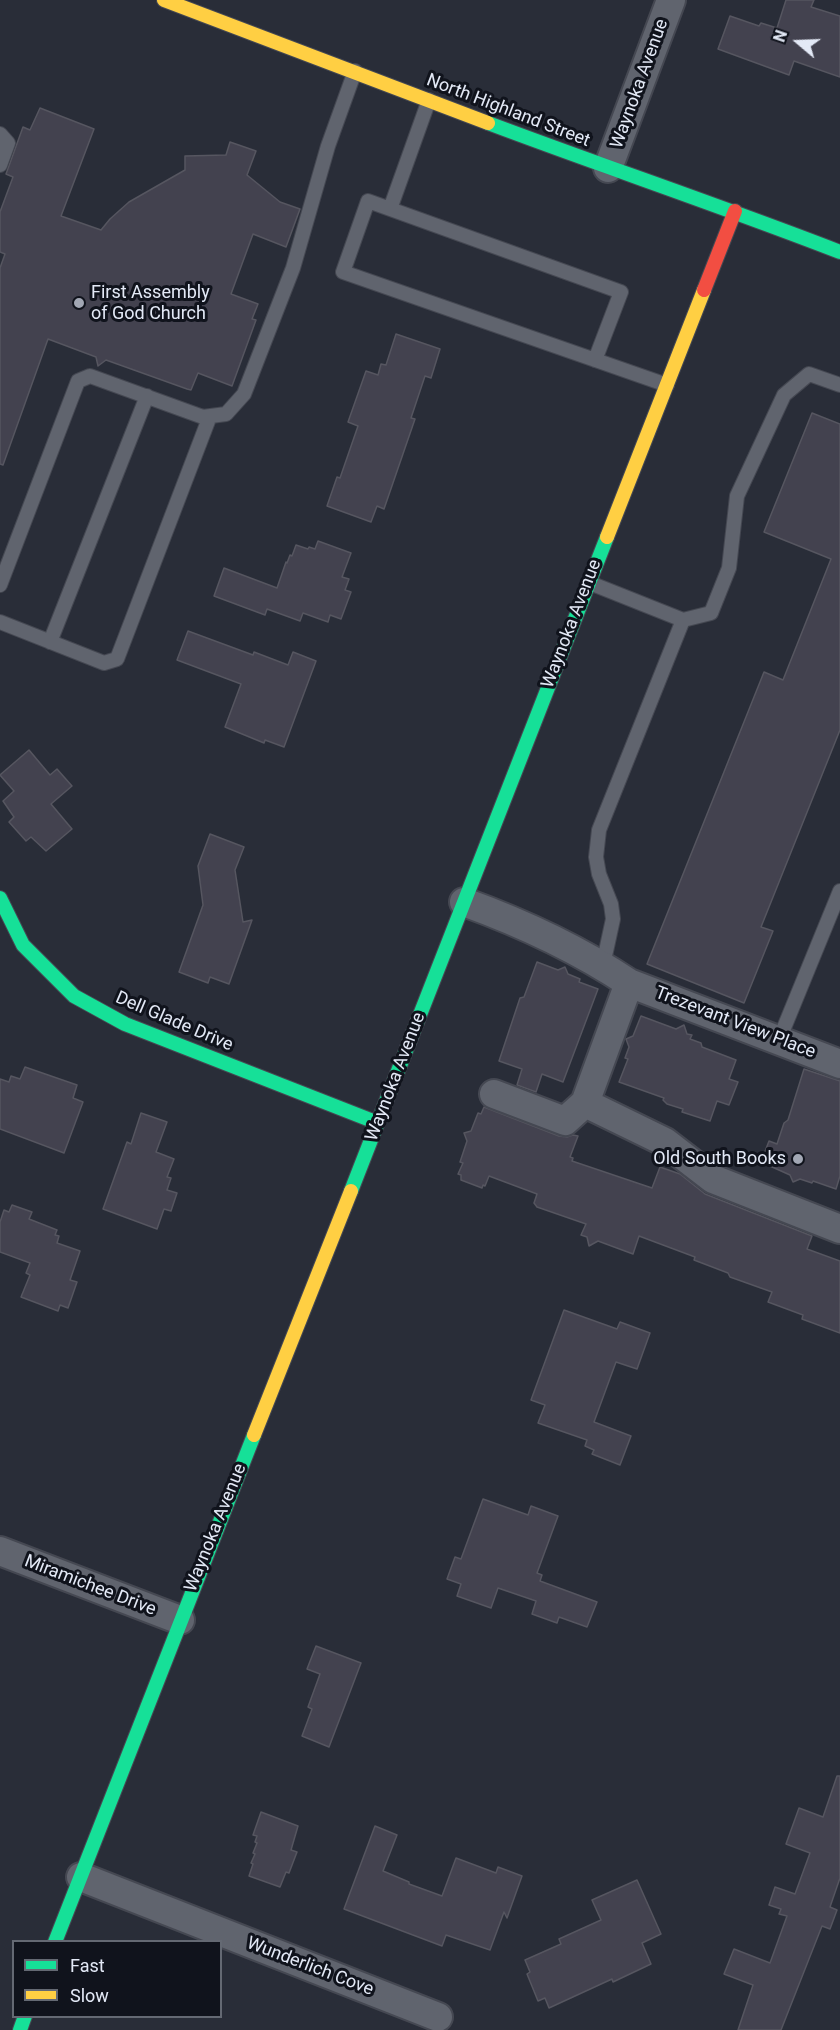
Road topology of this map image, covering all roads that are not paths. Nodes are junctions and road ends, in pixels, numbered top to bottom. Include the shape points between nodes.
1 (164, 0) edge
2 (671, 0) edge
3 (355, 71) junction
4 (429, 100) junction
5 (0, 134) edge
6 (0, 165) edge
7 (608, 168) junction
8 (390, 209) junction
9 (735, 211) junction
10 (840, 252) edge
11 (595, 360) junction
12 (666, 385) junction
13 (840, 385) edge
14 (147, 396) junction
15 (210, 416) junction
16 (7, 548) edge
17 (588, 582) junction
18 (0, 585) edge
19 (683, 620) junction
20 (0, 622) edge
21 (50, 642) junction
22 (840, 891) edge
23 (0, 898) edge
24 (464, 902) junction
25 (603, 965) junction
26 (629, 983) junction
27 (779, 1041) junction
28 (840, 1064) edge
29 (494, 1094) dead end
30 (585, 1103) junction
31 (378, 1123) junction
32 (840, 1229) edge
33 (0, 1551) edge
34 (180, 1620) junction
35 (81, 1877) junction
36 (55, 1940) edge
37 (438, 2017) dead end

1 - 3 street, North Highland Street
2 - 7 street, Waynoka Avenue
3 - 4 street, North Highland Street
3 - 15 lane via 328,146 293,268 244,394 226,414
4 - 7 street, North Highland Street
4 - 8 lane
5 - 6 lane via 8,143
7 - 9 street, North Highland Street
8 - 11 lane via 621,292
8 - 11 lane via 368,201 343,272
9 - 10 street, North Highland Street
9 - 12 street, Waynoka Avenue
11 - 12 lane
12 - 17 street, Waynoka Avenue
13 - 19 lane via 809,374 784,395 737,496 729,568 711,613
14 - 15 lane via 203,417
14 - 16 lane via 90,376 78,381
14 - 21 lane
15 - 21 lane via 117,659 104,663
16 - 18 lane
17 - 19 lane
17 - 24 street, Waynoka Avenue
19 - 25 lane via 599,830 596,857 613,919
20 - 21 lane
22 - 27 lane
23 - 31 street, Dell Glade Drive via 23,945 74,996 125,1024
24 - 25 street, Trezevant View Place via 540,933
24 - 31 street, Waynoka Avenue
25 - 26 street, Trezevant View Place
26 - 27 street, Trezevant View Place
26 - 30 street
27 - 28 street, Trezevant View Place
29 - 30 street via 565,1120
30 - 32 street via 665,1142 712,1179
31 - 34 street, Waynoka Avenue
33 - 34 street, Miramichee Drive
34 - 35 street, Waynoka Avenue
35 - 36 street, Waynoka Avenue
35 - 37 street, Wunderlich Cove

